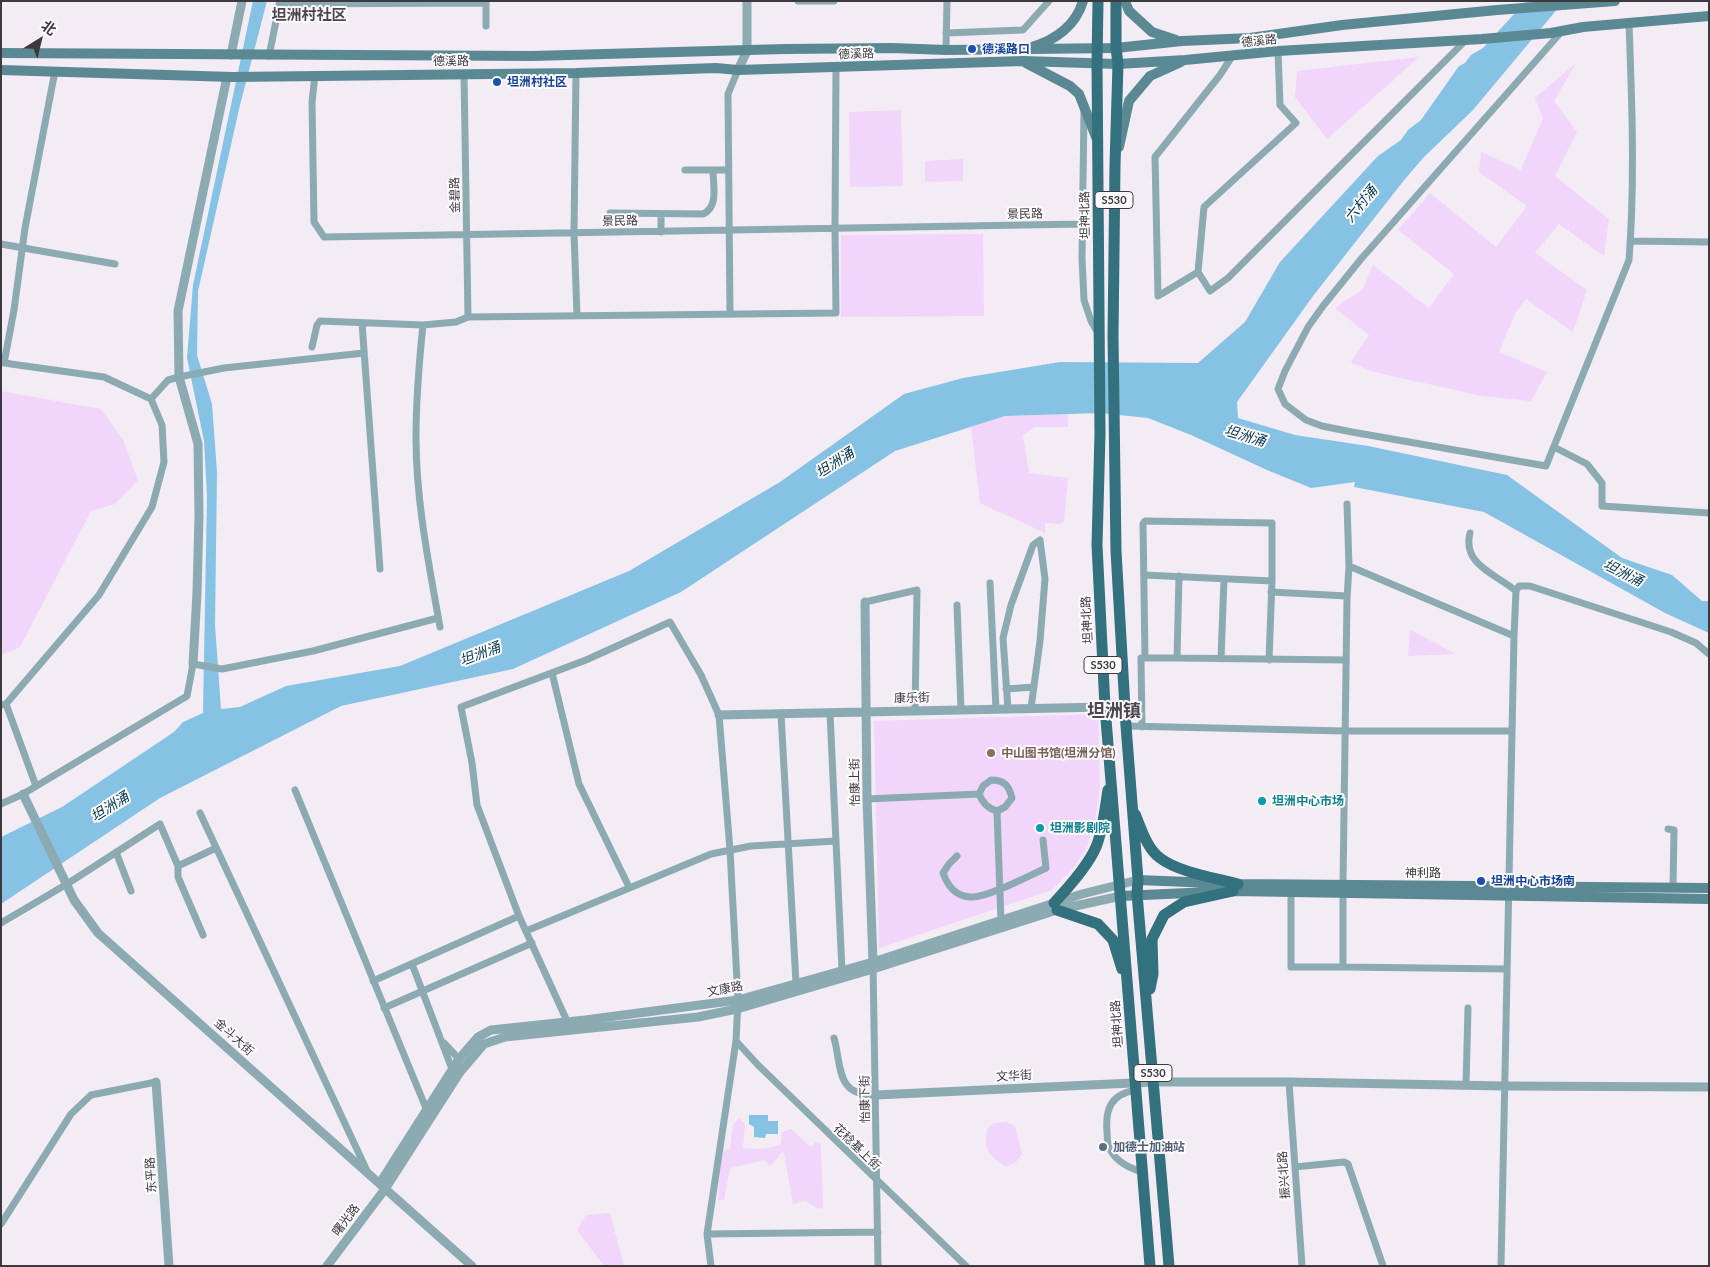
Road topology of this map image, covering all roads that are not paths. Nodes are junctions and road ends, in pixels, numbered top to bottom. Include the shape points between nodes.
1 (242, 1) edge
2 (747, 1) edge
3 (798, 1) edge
4 (834, 1) edge
5 (947, 1) edge
6 (1049, 1) edge
7 (1083, 1) edge
8 (1098, 1) edge
9 (1116, 1) edge
10 (1125, 1) edge
11 (1504, 1) edge
12 (1615, 1) edge
13 (280, 2) edge
14 (486, 2) edge
15 (1497, 10) junction
16 (1709, 16) edge
17 (1629, 23) junction
18 (486, 26) dead end
19 (1564, 30) junction
20 (946, 33) junction
21 (1466, 40) junction
22 (1182, 42) junction
23 (1098, 48) junction
24 (1116, 48) junction
25 (1022, 49) junction
26 (946, 50) junction
27 (747, 51) junction
28 (1278, 51) junction
29 (1, 53) edge
30 (234, 55) junction
31 (266, 56) junction
32 (1233, 56) junction
33 (1185, 60) junction
34 (1023, 62) junction
35 (1097, 63) junction
36 (1118, 64) junction
37 (836, 68) junction
38 (1, 70) edge
39 (738, 70) junction
40 (55, 71) junction
41 (576, 73) junction
42 (464, 74) junction
43 (315, 75) junction
44 (230, 77) junction
45 (1084, 104) junction
46 (1098, 141) junction
47 (1115, 165) junction
48 (685, 170) dead end
49 (713, 170) junction
50 (728, 170) junction
51 (610, 213) dead end
52 (661, 214) junction
53 (1082, 224) junction
54 (835, 229) junction
55 (729, 231) junction
56 (574, 232) junction
57 (661, 232) junction
58 (467, 234) junction
59 (1630, 241) junction
60 (1709, 242) edge
61 (1, 244) edge
62 (23, 247) junction
63 (115, 264) dead end
64 (1198, 272) junction
65 (730, 314) junction
66 (468, 316) junction
67 (576, 316) junction
68 (362, 323) junction
69 (423, 325) junction
70 (1099, 335) junction
71 (312, 347) dead end
72 (364, 353) junction
73 (3, 362) edge
74 (178, 377) junction
75 (151, 398) junction
76 (1554, 447) junction
77 (1347, 504) dead end
78 (1709, 513) edge
79 (1470, 533) dead end
80 (1350, 566) junction
81 (380, 569) dead end
82 (1144, 574) junction
83 (1179, 576) junction
84 (1224, 579) junction
85 (1272, 581) junction
86 (990, 583) dead end
87 (1516, 591) junction
88 (1271, 592) junction
89 (1347, 596) junction
90 (865, 602) joint
91 (957, 605) dead end
92 (438, 618) junction
93 (440, 627) dead end
94 (1514, 636) junction
95 (1709, 654) edge
96 (1145, 658) junction
97 (1177, 658) junction
98 (1221, 659) junction
99 (1269, 660) junction
100 (1346, 660) junction
101 (193, 664) junction
102 (552, 673) junction
103 (1034, 687) junction
104 (1006, 689) junction
105 (4, 704) edge
106 (1105, 707) junction
107 (1031, 708) junction
108 (996, 709) junction
109 (1008, 709) junction
110 (962, 710) junction
111 (914, 711) junction
112 (867, 712) junction
113 (830, 713) junction
114 (781, 714) junction
115 (719, 716) junction
116 (1126, 726) junction
117 (1142, 727) junction
118 (1345, 731) junction
119 (1512, 731) junction
120 (1110, 774) junction
121 (36, 786) junction
122 (296, 790) dead end
123 (23, 794) junction
124 (979, 794) junction
125 (867, 799) junction
126 (1, 804) edge
127 (1131, 804) junction
128 (997, 811) junction
129 (200, 813) dead end
130 (1668, 829) dead end
131 (1044, 840) dead end
132 (836, 841) junction
133 (788, 844) junction
134 (216, 848) junction
135 (730, 850) junction
136 (116, 852) junction
137 (957, 856) dead end
138 (178, 866) junction
139 (1138, 880) junction
140 (67, 884) junction
141 (1120, 884) junction
142 (629, 888) junction
143 (1235, 888) junction
144 (1673, 888) junction
145 (1709, 888) edge
146 (1000, 889) junction
147 (1343, 889) junction
148 (131, 891) dead end
149 (1509, 891) junction
150 (1291, 892) junction
151 (1137, 894) junction
152 (1121, 896) junction
153 (1709, 899) edge
154 (1055, 906) junction
155 (519, 916) junction
156 (1001, 921) junction
157 (1, 923) edge
158 (526, 931) junction
159 (203, 935) dead end
160 (532, 943) junction
161 (412, 964) junction
162 (873, 965) junction
163 (1343, 967) junction
164 (842, 970) junction
165 (1507, 970) junction
166 (374, 981) junction
167 (796, 984) junction
168 (422, 991) junction
169 (1128, 991) junction
170 (738, 1004) junction
171 (1147, 1005) junction
172 (384, 1008) junction
173 (1468, 1008) dead end
174 (567, 1022) junction
175 (577, 1030) junction
176 (440, 1038) junction
177 (834, 1038) dead end
178 (736, 1041) junction
179 (459, 1059) junction
180 (452, 1069) junction
181 (156, 1082) joint
182 (1154, 1082) junction
183 (1290, 1082) junction
184 (1466, 1085) junction
185 (1504, 1086) junction
186 (1136, 1087) junction
187 (1709, 1087) edge
188 (876, 1095) junction
189 (428, 1114) junction
190 (1295, 1168) junction
191 (1142, 1172) junction
192 (368, 1173) junction
193 (878, 1182) junction
194 (382, 1186) junction
195 (1, 1224) edge
196 (878, 1232) junction
197 (707, 1234) junction
198 (169, 1266) edge
199 (327, 1266) edge
200 (472, 1266) edge
201 (711, 1266) edge
202 (878, 1266) edge
203 (966, 1266) edge
204 (1150, 1266) edge
205 (1169, 1266) edge
206 (1302, 1266) edge
207 (1383, 1266) edge
208 (1501, 1266) edge

1 - 30 street
2 - 27 street
3 - 4 street
5 - 20 street
6 - 20 street via 1023,30
7 - 25 main road via 1074,22 1058,35
8 - 23 main road, 坦神北路 / S530
9 - 24 main road
10 - 22 main road via 1129,11 1152,32
11 - 15 street
12 - 15 main road, 德溪路
13 - 14 street
13 - 31 street
14 - 18 street
15 - 22 main road, 德溪路 via 1250,38
16 - 17 main road, 德溪路
17 - 19 main road, 德溪路
17 - 59 street via 1632,101
19 - 21 main road, 德溪路
19 - 76 street via 1323,306 1308,327 1278,389 1285,404 1306,420 1322,426 1546,466
20 - 26 street
21 - 28 main road, 德溪路
21 - 64 street via 1228,278 1210,291
22 - 24 main road, 德溪路
23 - 24 main road, 德溪路
23 - 25 main road, 德溪路
23 - 35 main road, 坦神北路 / S530
24 - 36 main road
25 - 26 main road, 德溪路
26 - 27 main road, 德溪路
27 - 31 main road, 德溪路 via 532,56
27 - 39 street
28 - 32 main road, 德溪路
28 - 64 street via 1280,105 1296,123 1204,207
29 - 30 main road, 德溪路
30 - 31 main road, 德溪路
32 - 33 main road, 德溪路
32 - 64 street via 1155,157 1158,296
33 - 36 main road, 德溪路
33 - 47 main road via 1150,76 1129,101
34 - 35 main road, 德溪路
34 - 37 main road, 德溪路
34 - 45 main road via 1070,86
35 - 36 main road, 德溪路
35 - 46 main road, 坦神北路 / S530
36 - 47 main road, S530
37 - 39 main road, 德溪路
37 - 54 street
38 - 40 main road, 德溪路
39 - 41 main road, 德溪路
39 - 50 street via 728,94
40 - 44 main road, 德溪路
40 - 62 street
41 - 42 main road, 德溪路
41 - 56 street
42 - 43 main road, 德溪路
42 - 58 street, 金碧路
43 - 44 main road, 德溪路
43 - 58 street, 景民路 via 312,102 314,222 324,237
44 - 74 street via 178,311
45 - 46 main road
45 - 53 street
46 - 70 main road, 坦神北路 / S530
47 - 116 main road, S530 via 1116,551
48 - 49 street
49 - 50 street
49 - 52 street via 712,208 703,214
50 - 55 street
51 - 52 street
52 - 57 street
53 - 54 street, 景民路
53 - 70 street via 1084,300
54 - 55 street, 景民路
54 - 65 street via 836,313
55 - 57 street, 景民路
55 - 65 street
56 - 57 street, 景民路
56 - 58 street, 景民路
56 - 67 street
58 - 66 street, 金碧路
59 - 60 street
59 - 76 street via 1629,260
61 - 62 street
62 - 63 street
62 - 73 street
65 - 67 street
66 - 67 street
66 - 69 street via 456,322
68 - 69 street
68 - 71 street via 320,321
68 - 72 street
69 - 92 street via 417,381 416,440 423,529
70 - 106 main road, 坦神北路 / S530 via 1097,545
72 - 74 street via 224,368
72 - 81 street
73 - 75 street via 104,377
74 - 75 street via 168,380
74 - 101 street via 198,444 199,516
75 - 105 street via 162,425 164,462 152,507 99,595
76 - 78 street via 1587,464 1602,483 1602,506
77 - 80 street
79 - 87 street via 1467,544 1476,563
80 - 89 street
80 - 94 street
82 - 83 street
82 - 85 street via 1145,521 1272,522
82 - 96 street
83 - 84 street
83 - 97 street
84 - 85 street
84 - 98 street
85 - 88 street
86 - 108 street
87 - 94 street
87 - 95 street via 1518,586 1530,586 1672,632 1696,643
88 - 89 street
88 - 99 street
89 - 100 street
90 - 111 street via 917,590
90 - 112 street, 怡康上街
91 - 110 street
92 - 93 street
92 - 101 street via 313,651 222,668
94 - 119 street
96 - 97 street
96 - 117 street via 1141,658
97 - 98 street
98 - 99 street
99 - 100 street
100 - 118 street
101 - 121 street via 188,696
102 - 115 street via 670,622 701,675
102 - 142 street via 579,784
102 - 155 street via 461,707 477,805
103 - 104 street
103 - 104 street via 1045,579 1040,540 1033,545 1002,638
103 - 107 street
104 - 109 street
105 - 121 street
106 - 107 street, 康乐街
106 - 120 main road, 坦神北路 / S530
107 - 109 street, 康乐街
108 - 109 street, 康乐街
108 - 110 street, 康乐街
110 - 111 street, 康乐街
111 - 112 street, 康乐街
112 - 113 street, 康乐街
112 - 125 street, 怡康上街
113 - 114 street, 康乐街
113 - 132 street
114 - 115 street, 康乐街
114 - 133 street
115 - 135 street
116 - 117 street
116 - 127 main road, S530
117 - 118 street
118 - 119 street
118 - 147 street
119 - 149 street
120 - 141 main road, 坦神北路 / S530
120 - 154 main road via 1096,847
121 - 123 street
122 - 166 street
123 - 126 street
123 - 140 street, 金斗大街
124 - 125 street
124 - 128 street via 989,809
124 - 128 street via 991,780 1000,780 1009,786 1012,798
125 - 162 street, 怡康上街
127 - 139 main road, S530
127 - 143 main road via 1147,842 1159,858
128 - 146 street
129 - 134 street
130 - 144 street via 1674,830
131 - 146 street via 1046,868
132 - 133 street
132 - 164 street
133 - 135 street
133 - 167 street
134 - 138 street
134 - 192 street
135 - 142 street via 711,854
135 - 170 street
136 - 138 street via 160,824
136 - 140 street
136 - 148 street
137 - 146 street via 943,873 947,885 956,893 971,898
138 - 159 street via 178,877
139 - 141 street, 文康路
139 - 143 main road, 神利路
139 - 151 main road, S530
140 - 157 street
140 - 192 street, 金斗大街 via 74,900 98,933
141 - 152 main road, 坦神北路 / S530
141 - 154 street, 文康路
142 - 158 street
143 - 147 main road, 神利路
143 - 150 main road
143 - 151 main road
143 - 171 main road via 1184,902 1164,915 1152,938 1153,974
144 - 145 main road, 神利路
144 - 149 main road, 神利路
146 - 156 street
147 - 149 main road, 神利路
147 - 150 main road
147 - 163 street
149 - 153 main road
149 - 165 street
150 - 163 street via 1291,967
151 - 152 main road
151 - 171 main road, S530
152 - 154 street
152 - 169 main road, 坦神北路 / S530
154 - 156 street, 文康路
154 - 162 street
154 - 169 main road via 1098,924 1113,940
155 - 158 street
155 - 161 street
156 - 162 street, 文康路
158 - 160 street
160 - 168 street
160 - 174 street
161 - 166 street
161 - 168 street
162 - 164 street, 文康路
162 - 170 street
162 - 188 street, 怡康下街
163 - 165 street
164 - 167 street, 文康路
165 - 185 street
166 - 172 street
167 - 170 street, 文康路
168 - 172 street
168 - 176 street
169 - 186 main road, 坦神北路 / S530
170 - 174 street, 文康路
170 - 175 street via 698,1018
170 - 178 street
171 - 182 main road, S530
172 - 189 street
173 - 184 street
174 - 175 street
174 - 179 street, 文康路 via 491,1030 478,1037
175 - 189 street via 506,1037 484,1044
176 - 179 street
176 - 180 street
177 - 188 street via 840,1075 856,1093
178 - 193 street, 花稔基上街
178 - 197 street
179 - 180 street, 文康路
180 - 189 street, 文康路
181 - 195 street via 91,1094 70,1114
181 - 198 street, 东平路
182 - 183 street, 文华街
182 - 186 street, 文华街
182 - 205 main road, S530
183 - 184 street, 文华街
183 - 190 street, 振兴北路
184 - 185 street, 文华街
185 - 187 street, 文华街
185 - 208 street
186 - 188 street, 文华街
186 - 191 main road, 坦神北路 / S530
186 - 191 street via 1113,1101 1106,1118 1107,1139 1115,1157 1128,1168
188 - 193 street, 怡康下街
189 - 194 street, 曙光路
190 - 206 street, 振兴北路
190 - 207 street via 1348,1164
191 - 204 main road, 坦神北路 / S530
192 - 194 street, 金斗大街
193 - 196 street, 怡康下街
193 - 203 street, 花稔基上街
194 - 199 street, 曙光路
194 - 200 street, 金斗大街
196 - 197 street
196 - 202 street, 怡康下街
197 - 201 street

